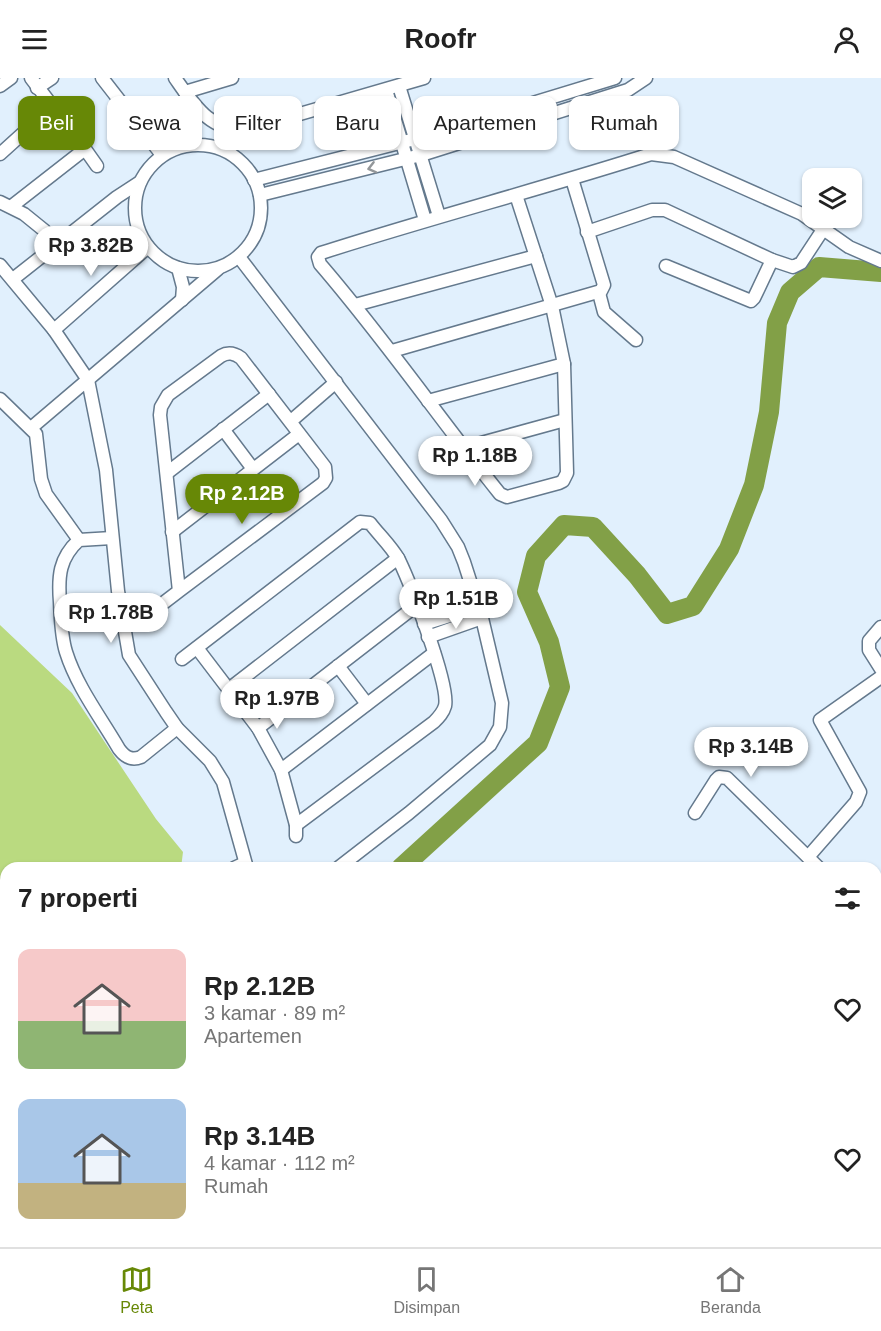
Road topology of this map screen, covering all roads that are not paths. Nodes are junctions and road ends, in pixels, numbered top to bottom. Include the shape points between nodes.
1 (11, 78) edge
2 (52, 78) edge
3 (102, 78) edge
4 (175, 78) edge
5 (232, 78) edge
6 (424, 78) edge
7 (615, 78) edge
8 (646, 78) edge
9 (34, 83) edge
10 (391, 85) edge
11 (0, 86) edge
12 (185, 92) junction
13 (44, 96) edge
14 (557, 96) edge
15 (413, 133) edge
16 (18, 138) edge
17 (413, 141) edge
18 (403, 143) junction
19 (84, 150) edge
20 (86, 150) edge
21 (419, 150) edge
22 (0, 154) edge
23 (162, 155) junction
24 (421, 155) junction
25 (407, 159) junction
26 (97, 166) dead end
27 (572, 179) junction
28 (255, 180) junction
29 (140, 182) junction
30 (260, 195) junction
31 (516, 195) junction
32 (6, 204) edge
33 (802, 214) edge
34 (439, 216) junction
35 (426, 220) junction
36 (824, 228) joint
37 (45, 231) dead end
38 (587, 232) junction
39 (148, 247) junction
40 (536, 256) junction
41 (239, 257) junction
42 (772, 260) junction
43 (881, 261) edge
44 (0, 265) edge
45 (666, 266) dead end
46 (178, 268) junction
47 (219, 268) junction
48 (13, 279) junction
49 (599, 293) junction
50 (182, 300) junction
51 (355, 305) junction
52 (552, 306) junction
53 (54, 330) junction
54 (636, 340) dead end
55 (392, 351) junction
56 (564, 364) junction
57 (88, 380) junction
58 (336, 382) junction
59 (269, 394) junction
60 (0, 399) edge
61 (428, 401) junction
62 (565, 420) junction
63 (291, 422) junction
64 (31, 428) junction
65 (223, 429) junction
66 (299, 434) junction
67 (463, 448) junction
68 (253, 469) junction
69 (166, 473) junction
70 (172, 532) junction
71 (112, 538) junction
72 (79, 540) junction
73 (398, 558) junction
74 (179, 591) junction
75 (162, 604) dead end
76 (417, 605) junction
77 (480, 612) junction
78 (424, 624) junction
79 (881, 627) edge
80 (428, 637) junction
81 (197, 648) junction
82 (434, 653) junction
83 (182, 659) dead end
84 (338, 666) junction
85 (881, 669) edge
86 (881, 677) edge
87 (229, 689) junction
88 (367, 704) junction
89 (177, 728) junction
90 (258, 728) junction
91 (281, 770) junction
92 (695, 813) dead end
93 (808, 857) junction
94 (241, 862) edge
95 (346, 862) edge
96 (813, 862) edge

1 - 11 street
2 - 9 street
3 - 23 street
4 - 12 street
5 - 12 street
6 - 10 street
7 - 14 street
8 - 24 street via 628,90
9 - 13 street
10 - 12 street via 237,130 211,121
10 - 15 street
10 - 18 street
16 - 22 street
17 - 18 street
18 - 25 street
18 - 28 street
19 - 32 street
20 - 26 street
21 - 24 street
23 - 28 street via 196,145 214,147 237,159
23 - 29 street
24 - 25 street
24 - 34 street
25 -> 30 street
25 - 35 street
27 - 31 street
27 - 33 street via 651,154 666,155
27 - 38 street
28 - 30 street
29 - 39 street via 134,204 137,227
29 - 48 street
30 - 41 street via 261,218 254,239
31 - 34 street
31 - 40 street
32 - 37 street
34 - 35 street
35 - 51 street via 321,253 320,264
36 - 42 street via 797,266
36 - 43 street via 849,247
38 - 42 street via 658,209
38 - 49 street via 604,285
39 - 46 street
39 - 53 street
40 - 51 street
40 - 52 street
41 - 47 street
41 - 58 street
42 - 45 street via 751,301
44 - 48 street
46 - 47 street via 204,272
46 - 50 street
47 - 50 street
48 - 53 street
49 - 52 street
49 - 54 street via 604,312
50 - 57 street
51 - 55 street
52 - 55 street
52 - 56 street
53 - 57 street
55 - 61 street
56 - 61 street
56 - 62 street
57 - 64 street
57 - 71 street via 106,470
58 - 63 street
58 - 77 street via 446,527 464,561
59 - 63 street
59 - 65 street
59 - 69 street via 241,358 231,353 221,356 168,395 160,415
60 - 64 street
61 - 67 street
62 - 67 street
62 - 67 street via 566,478 511,497 500,494
63 - 66 street
64 - 72 street via 37,439 46,494
65 - 68 street
65 - 69 street
66 - 68 street
66 - 74 street via 325,467 323,483
68 - 70 street
69 - 70 street
70 - 74 street
71 - 72 street
71 - 89 street via 129,655
72 - 89 street via 64,559 58,581 62,634 71,666 127,757 141,757
73 - 76 street
73 - 81 street via 370,523 360,522
73 - 87 street
74 - 75 street
76 - 78 street
76 - 84 street
77 - 78 street
77 - 80 street
77 - 95 street via 502,703 496,737 410,813
78 - 80 street
79 - 85 street via 869,641 869,650
80 - 82 street
81 - 83 street
81 - 87 street
82 - 88 street
82 - 91 street via 445,694 442,713 296,831
84 - 88 street
84 - 90 street
86 - 93 street via 820,720 859,789 859,797
87 - 90 street
88 - 91 street
89 - 94 street via 210,761 223,782
90 - 91 street
92 - 93 street via 716,780 727,778
93 - 96 street

